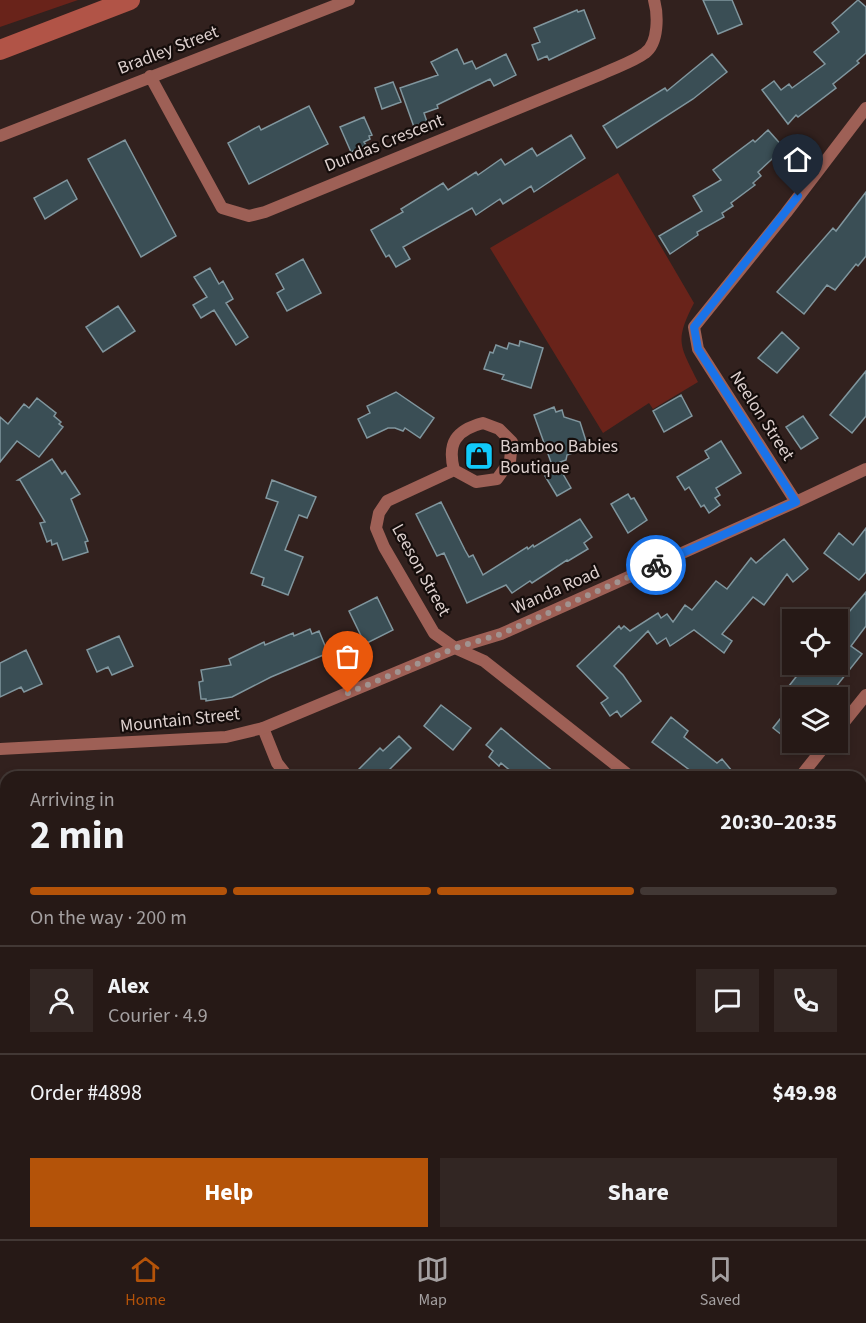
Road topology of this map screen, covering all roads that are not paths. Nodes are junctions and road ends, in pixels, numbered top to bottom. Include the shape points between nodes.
1 (349, 0) edge
2 (654, 0) edge
3 (150, 76) junction
4 (866, 108) edge
5 (0, 136) edge
6 (866, 469) edge
7 (454, 470) junction
8 (796, 502) junction
9 (455, 648) junction
10 (866, 695) edge
11 (848, 717) edge
12 (263, 728) junction
13 (0, 749) edge
14 (819, 753) edge
15 (283, 771) edge
16 (623, 771) edge
17 (805, 771) edge

1 - 3 street, Bradley Street
2 - 3 street, Dundas Crescent via 655,37 647,53 249,216 222,208
3 - 5 street, Bradley Street
4 - 8 street, Neelon Street via 694,327 698,349
6 - 8 street, Wanda Road
7 - 7 street via 476,482 497,479 510,461 512,442 500,429 483,423 468,427 455,440 450,455
7 - 9 street, Leeson Street via 387,501 376,528 434,633
8 - 9 street, Wanda Road via 501,634
9 - 12 street, Mountain Street
9 - 16 street, Leeson Street via 484,661
10 - 11 street
12 - 13 street, Mountain Street via 226,737
12 - 15 street
14 - 17 street

